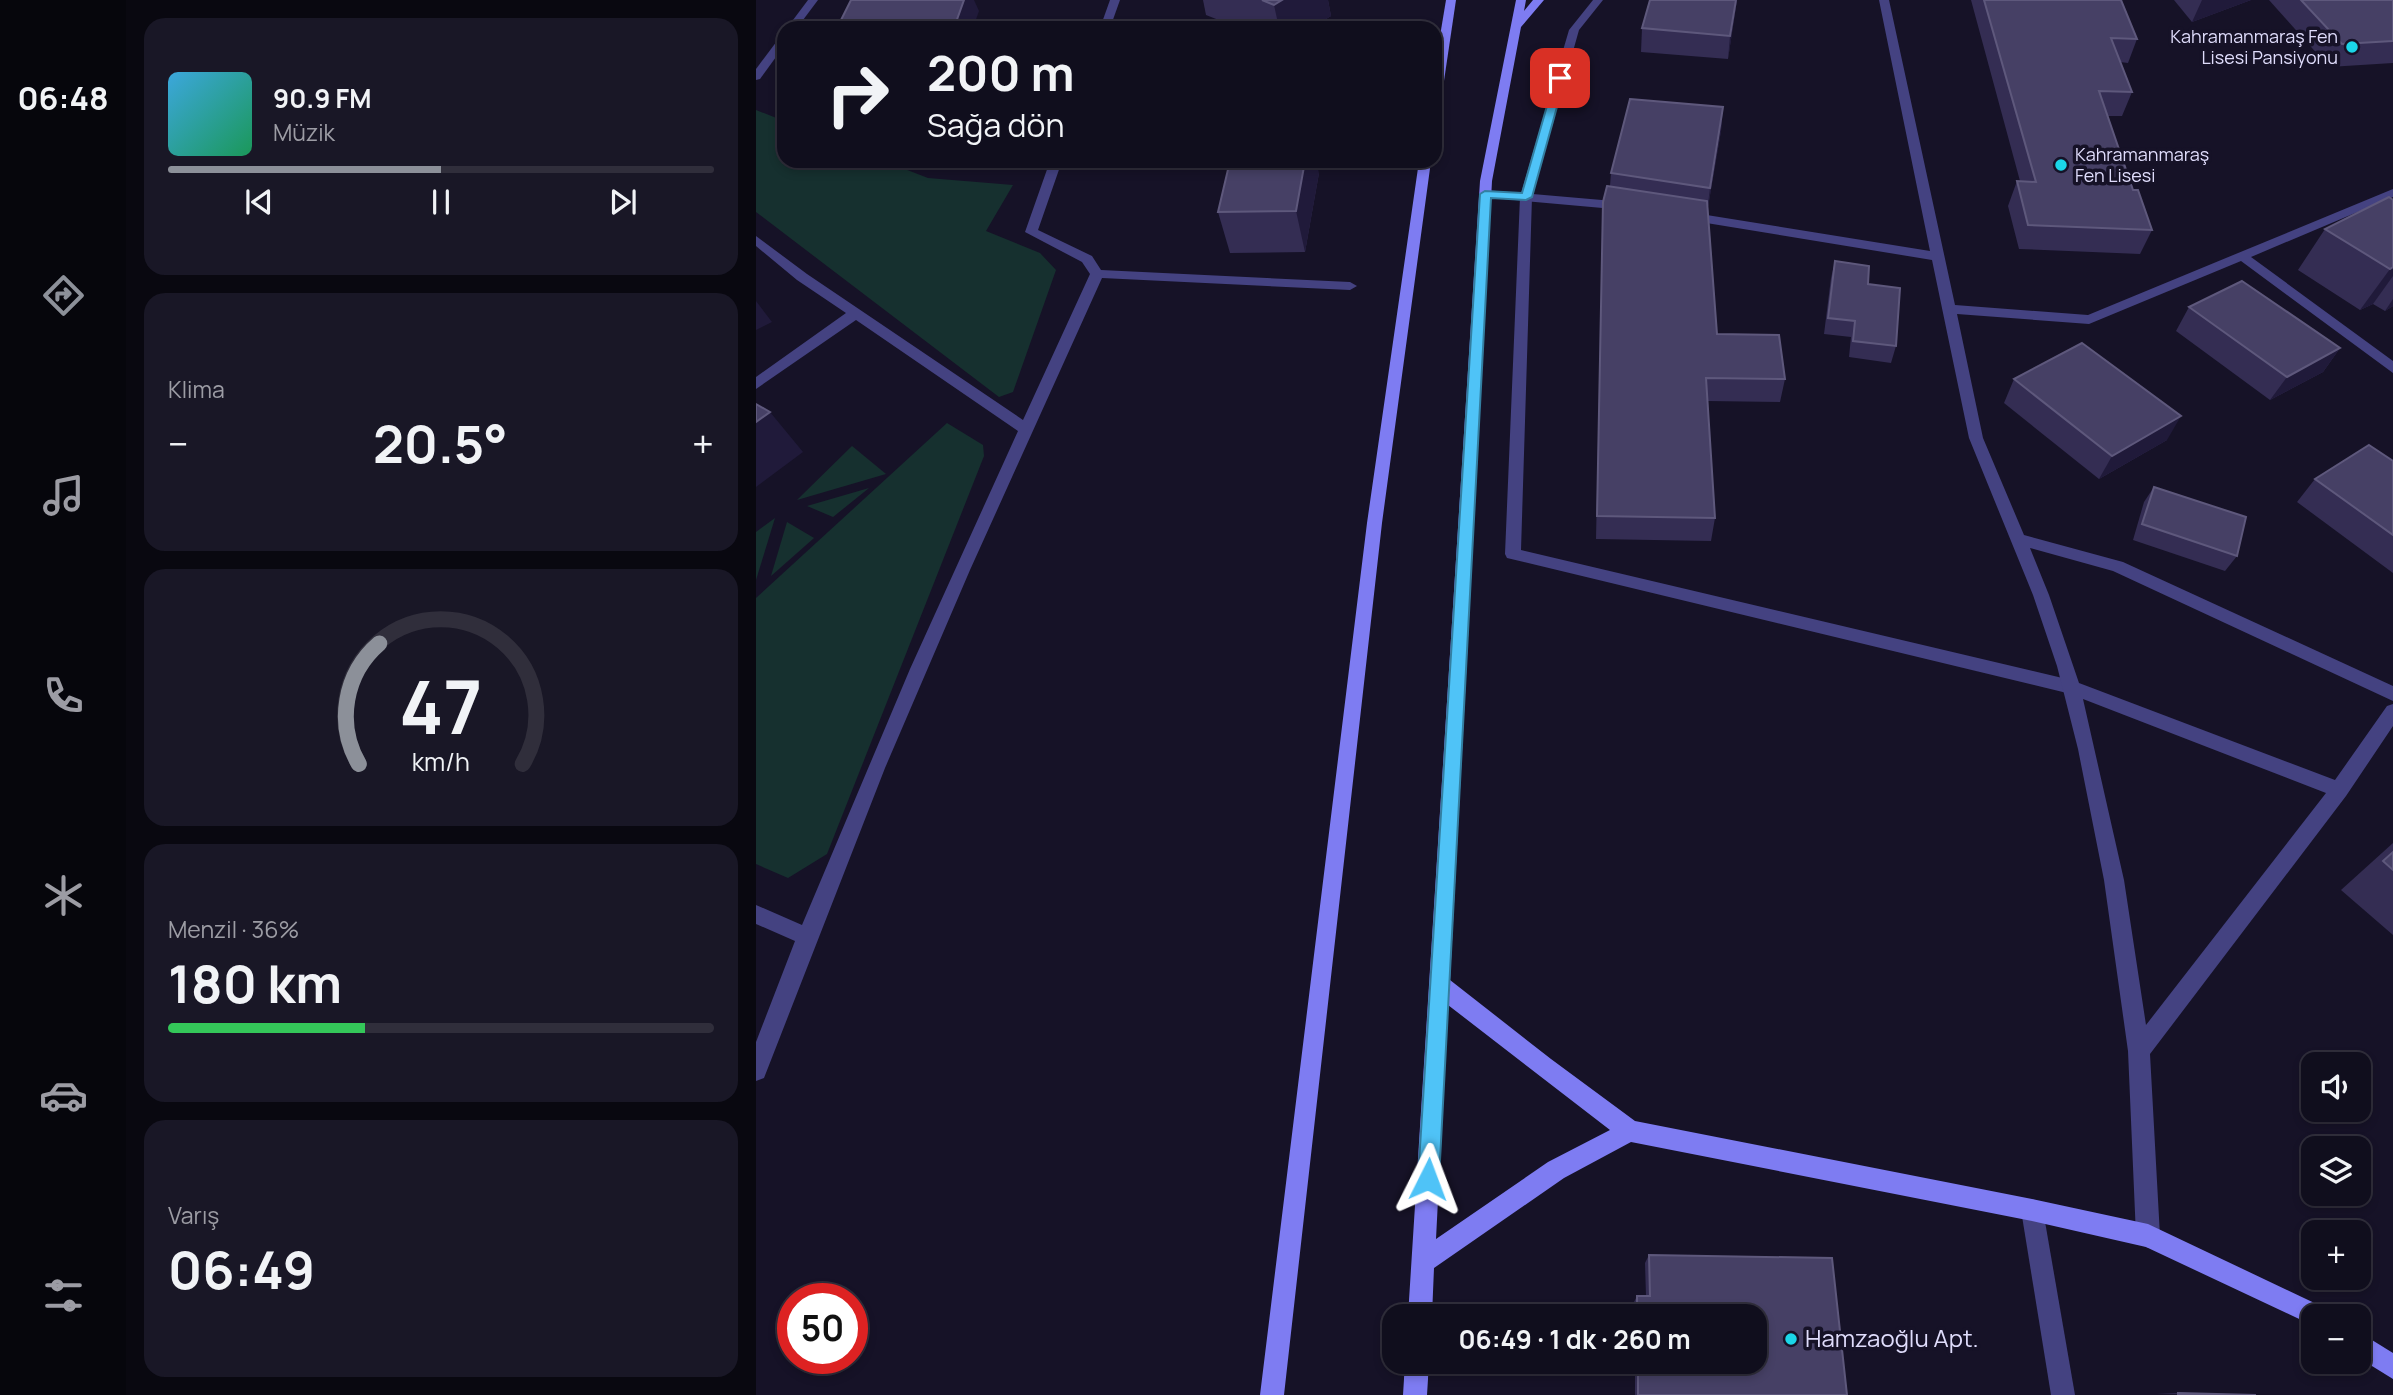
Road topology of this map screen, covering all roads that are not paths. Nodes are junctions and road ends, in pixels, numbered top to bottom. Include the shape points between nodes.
1 (813, 0) edge
2 (1115, 0) edge
3 (1437, 0) edge
4 (1451, 0) edge
5 (1521, 0) edge
6 (1539, 0) edge
7 (1598, 0) edge
8 (1884, 0) edge
9 (797, 21) edge
10 (1108, 21) edge
11 (1516, 28) junction
12 (1447, 30) junction
13 (777, 48) edge
14 (1442, 60) edge
15 (756, 77) edge
16 (1054, 168) edge
17 (1424, 168) edge
18 (2393, 193) edge
19 (1485, 194) junction
20 (1526, 197) junction
21 (1642, 208) edge
22 (1669, 213) edge
23 (756, 240) edge
24 (1940, 257) junction
25 (2243, 257) junction
26 (1097, 274) junction
27 (1350, 286) dead end
28 (1950, 309) junction
29 (856, 313) junction
30 (2393, 368) edge
31 (756, 384) edge
32 (1026, 429) junction
33 (2018, 539) junction
34 (2071, 687) junction
35 (2393, 694) edge
36 (2393, 711) edge
37 (2339, 790) junction
38 (756, 914) edge
39 (805, 936) junction
40 (1440, 985) junction
41 (2139, 1051) junction
42 (756, 1070) edge
43 (1630, 1131) junction
44 (2032, 1210) junction
45 (2148, 1236) junction
46 (1423, 1262) junction
47 (1421, 1304) edge
48 (2301, 1308) edge
49 (2371, 1352) edge
50 (2393, 1367) edge
51 (1417, 1374) edge
52 (1272, 1395) edge
53 (1415, 1395) edge
54 (2063, 1395) edge

1 - 9 street
2 - 10 street
3 - 12 main road
4 - 12 main road
5 - 11 main road
6 - 11 main road
7 - 20 street via 1574,30
8 - 24 street
11 - 19 main road
12 - 14 main road
13 - 15 street
16 - 26 street via 1031,232 1087,259
17 - 52 main road via 1382,463
18 - 25 street
19 - 20 street
19 - 40 main road
20 - 21 street
20 - 34 street via 1513,554
22 - 24 street
23 - 29 street
24 - 28 street
25 - 28 street via 2089,320
25 - 30 street
26 - 27 street
26 - 32 street
28 - 33 street via 1976,438
29 - 31 street
29 - 32 street
32 - 39 street
33 - 34 street
33 - 35 street via 2117,566
34 - 37 street
34 - 41 street via 2114,880
36 - 37 street
37 - 41 street
38 - 39 street
39 - 42 street
40 - 43 main road
40 - 46 main road
41 - 45 street
43 - 44 main road
43 - 46 main road via 1556,1170
44 - 45 main road
44 - 54 street
45 - 48 main road
46 - 47 main road
49 - 50 main road
51 - 53 main road

